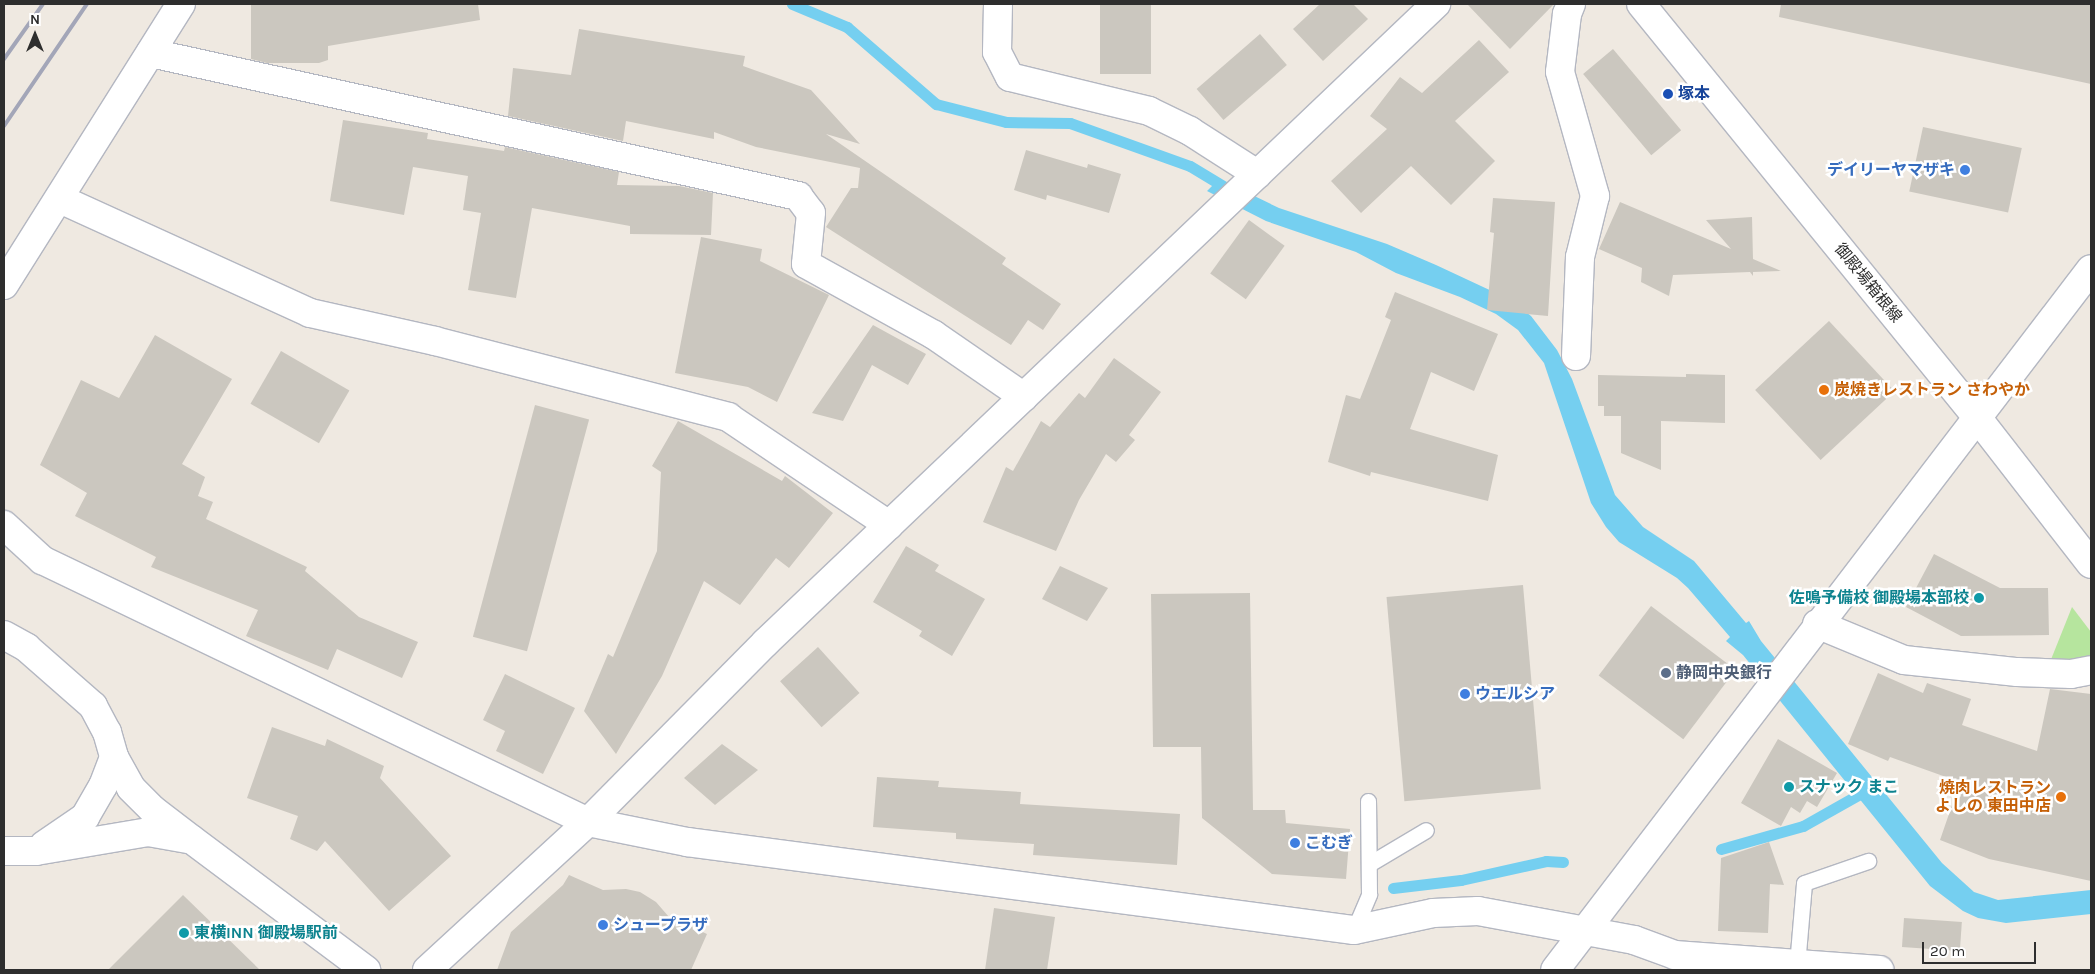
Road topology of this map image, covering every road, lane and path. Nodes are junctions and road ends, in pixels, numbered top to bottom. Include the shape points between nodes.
1 (181, 4) edge
2 (998, 4) edge
3 (1436, 4) edge
4 (1571, 4) edge
5 (1641, 4) edge
6 (151, 53) junction
7 (1257, 174) junction
8 (60, 200) junction
9 (2091, 269) edge
10 (4, 285) edge
11 (1576, 356) dead end
12 (1024, 397) junction
13 (1976, 416) junction
14 (4, 525) edge
15 (889, 526) junction
16 (2091, 564) edge
17 (1817, 624) junction
18 (4, 635) edge
19 (2091, 670) edge
20 (114, 758) junction
21 (1368, 801) dead end
22 (588, 822) junction
23 (1426, 830) dead end
24 (191, 839) junction
25 (4, 851) edge
26 (36, 851) junction
27 (1868, 861) dead end
28 (1369, 864) junction
29 (1354, 930) junction
30 (1585, 930) junction
31 (1797, 965) junction
32 (366, 970) edge
33 (427, 970) edge
34 (1555, 970) edge
35 (1863, 970) edge

1 - 6 street
2 - 7 street via 997,52 1010,76 1149,111 1190,131
3 - 7 street
4 - 11 street via 1560,72 1595,196 1580,258
5 - 13 street, 御殿場箱根線
6 - 8 street
6 - 12 street via 798,196 812,213 806,264 934,335
7 - 12 street
8 - 10 street
8 - 15 street via 310,313 435,341 728,417
9 - 13 street
12 - 15 street
13 - 16 street, 御殿場箱根線
13 - 17 street
14 - 22 street via 42,560
15 - 22 street via 766,643
17 - 19 street via 1904,660 2017,672 2070,674
17 - 30 street
18 - 20 street via 27,648 92,706 108,732
20 - 24 street via 131,788
20 - 26 street via 85,817
21 - 28 lane
22 - 29 street via 687,842
22 - 33 street
23 - 28 lane
24 - 26 street via 148,832
24 - 32 street
25 - 26 street
27 - 31 lane via 1804,883
28 - 29 lane via 1369,894
29 - 30 street via 1433,912 1478,911
30 - 31 street via 1634,940 1675,955
30 - 34 street
31 - 35 street

